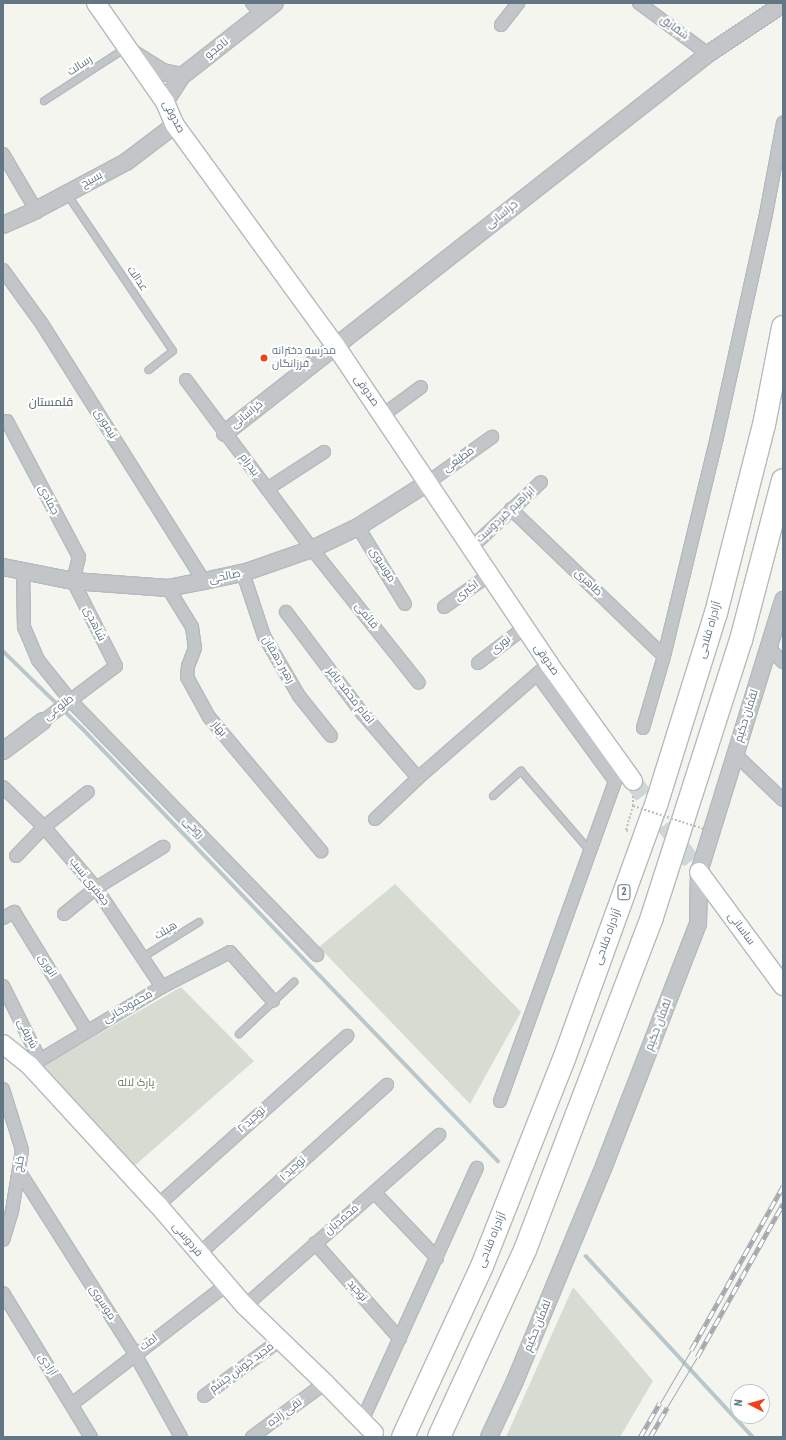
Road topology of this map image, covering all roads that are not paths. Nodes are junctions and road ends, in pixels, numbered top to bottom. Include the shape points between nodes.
1 (96, 3) edge
2 (275, 3) edge
3 (518, 3) edge
4 (639, 3) edge
5 (783, 4) edge
6 (257, 8) edge
7 (501, 25) dead end
8 (129, 50) junction
9 (708, 54) junction
10 (182, 76) junction
11 (44, 101) dead end
12 (165, 102) junction
13 (783, 123) edge
14 (175, 125) junction
15 (3, 154) edge
16 (67, 194) junction
17 (36, 210) junction
18 (3, 225) edge
19 (3, 270) edge
20 (783, 327) edge
21 (335, 345) junction
22 (149, 370) dead end
23 (186, 380) dead end
24 (421, 387) dead end
25 (383, 415) junction
26 (7, 421) dead end
27 (225, 433) junction
28 (492, 437) dead end
29 (324, 452) dead end
30 (783, 480) edge
31 (541, 482) dead end
32 (427, 483) junction
33 (267, 489) junction
34 (511, 509) junction
35 (358, 527) junction
36 (471, 548) junction
37 (312, 549) junction
38 (3, 567) edge
39 (23, 570) junction
40 (243, 573) junction
41 (489, 575) junction
42 (73, 581) junction
43 (204, 581) junction
44 (168, 588) junction
45 (783, 600) edge
46 (405, 604) dead end
47 (444, 607) dead end
48 (286, 612) dead end
49 (524, 628) junction
50 (769, 648) junction
51 (664, 656) junction
52 (783, 662) edge
53 (478, 663) dead end
54 (116, 666) joint
55 (543, 669) junction
56 (419, 683) dead end
57 (70, 700) junction
58 (43, 721) joint
59 (643, 728) dead end
60 (331, 736) dead end
61 (3, 751) edge
62 (735, 754) junction
63 (418, 778) junction
64 (633, 781) tunnel mouth
65 (3, 787) edge
66 (88, 792) dead end
67 (492, 796) dead end
68 (783, 800) edge
69 (375, 819) dead end
70 (44, 827) junction
71 (163, 847) dead end
72 (321, 851) dead end
73 (590, 851) junction
74 (16, 856) dead end
75 (698, 872) junction
76 (96, 888) junction
77 (64, 914) dead end
78 (3, 918) edge
79 (199, 922) dead end
80 (317, 955) dead end
81 (143, 957) junction
82 (294, 982) dead end
83 (3, 986) edge
84 (783, 986) edge
85 (162, 987) junction
86 (273, 1001) junction
87 (87, 1031) junction
88 (239, 1034) dead end
89 (347, 1036) dead end
90 (3, 1044) edge
91 (35, 1063) junction
92 (387, 1085) dead end
93 (3, 1090) edge
94 (500, 1101) dead end
95 (439, 1135) dead end
96 (477, 1168) dead end
97 (19, 1172) junction
98 (375, 1193) junction
99 (158, 1205) junction
100 (3, 1240) edge
101 (315, 1243) junction
102 (198, 1254) junction
103 (437, 1258) junction
104 (227, 1284) junction
105 (3, 1293) edge
106 (244, 1306) junction
107 (400, 1339) junction
108 (280, 1340) junction
109 (135, 1354) junction
110 (317, 1389) dead end
111 (204, 1396) dead end
112 (72, 1404) junction
113 (368, 1427) joint
114 (91, 1437) edge
115 (181, 1437) edge
116 (252, 1437) edge
117 (403, 1437) edge
118 (440, 1437) edge
119 (489, 1437) edge

1 - 8 main road, صدوقی
2 - 6 street, نامجو
3 - 7 street
4 - 9 street, شقایق
5 - 9 street, خراسانی
6 - 10 street, نامجو
8 - 10 street via 163,72
8 - 11 lane, رسالت
8 - 12 main road, صدوقی
9 - 21 street, خراسانی
10 - 12 street, نامجو
12 - 14 main road, صدوقی
13 - 51 street via 766,214 717,437
14 - 16 street, بسیح via 126,162
14 - 21 main road, صدوقی
15 - 17 street
16 - 17 street, بسیح
16 - 22 lane, عدالت via 173,351
17 - 18 street, بسیح
19 - 43 street, تیموری via 42,324
20 - 117 highway, آزادراه فلاحی / 2 via 764,424 716,613 657,802 564,1058 482,1266
21 - 25 main road, صدوقی
21 - 27 street, خراسانی
23 - 27 street, بیدرام
24 - 25 street
25 - 32 main road, صدوقی
26 - 42 street, جمادی via 79,557
27 - 33 street, بیدرام
28 - 32 street, مطیعی
29 - 33 street
30 - 118 highway via 741,640 652,918 525,1250
31 - 34 street, ابراهیم خیردوست
32 - 35 street, صالحی
32 - 36 main road, صدوقی
33 - 37 street, بیدرام
34 - 36 street, ابراهیم خیردوست
34 - 51 street, طاهری
35 - 37 street, صالحی
35 - 46 street, موسوی
36 - 41 main road, صدوقی
37 - 40 street, صالحی
37 - 56 street, قائمی
38 - 39 street, صالحی
39 - 42 street, صالحی
39 - 57 street, روحی via 24,627 38,660
40 - 43 street, صالحی
40 - 60 street, رهبر دهقان via 264,636 299,696
41 - 47 street, اکبری
41 - 49 main road, صدوقی
42 - 44 street, صالحی
42 - 54 street, شاهدی
43 - 44 street, صالحی
44 - 72 street, بهار via 192,627 196,648 188,666 187,677 209,717
45 - 50 street, لقمان حکیم
48 - 63 street, امام محمد باقر via 363,714
49 - 53 street, نوری
49 - 55 main road, صدوقی
50 - 52 street
50 - 62 street, لقمان حکیم
51 - 59 street
54 - 57 street, طلوعی
55 - 63 street
55 - 64 main road, صدوقی
55 - 73 street via 615,781
57 - 58 street, طلوعی
57 - 80 street, روحی
58 - 61 street, طلوعی
62 - 68 street
62 - 75 street, لقمان حکیم
63 - 69 street
65 - 70 street, جعفری نسب
66 - 70 street
67 - 73 lane via 522,771
70 - 74 street
70 - 76 street, جعفری نسب
71 - 76 street
73 - 94 street
75 - 84 main road, ساسانی
75 - 119 street, لقمان حکیم via 698,924 604,1166 515,1381
76 - 77 street
76 - 81 street, جعفری نسب
78 - 87 street, انوری via 14,912
79 - 81 lane, هیئت
81 - 85 street, جعفری نسب
82 - 86 lane
83 - 91 street, شریفی
85 - 86 street, محمودخانی via 230,952
85 - 87 street, محمودخانی
86 - 88 lane
87 - 91 street, محمودخانی
89 - 99 street, توحید ۲
90 - 91 main road, فردوسی
91 - 99 main road, فردوسی
92 - 102 street, توحید ۱
93 - 97 street, خلج via 22,1150
95 - 98 street, محمدیان
96 - 103 street
97 - 100 street, خلج via 12,1211
97 - 109 street, موسوی
98 - 101 street, محمدیان
98 - 103 street
99 - 102 main road, فردوسی
101 - 106 street, محمدیان
101 - 107 street, توحید
102 - 104 main road, فردوسی
103 - 107 street
104 - 106 main road, فردوسی
104 - 109 street, امت
105 - 112 street, آزادی
106 - 108 main road, فردوسی
107 - 113 street
108 - 111 street, مجید خوش چشم
108 - 113 main road, فردوسی
109 - 112 street, امت
109 - 115 street, موسوی
110 - 116 street, تقی زاده
112 - 114 street, آزادی

